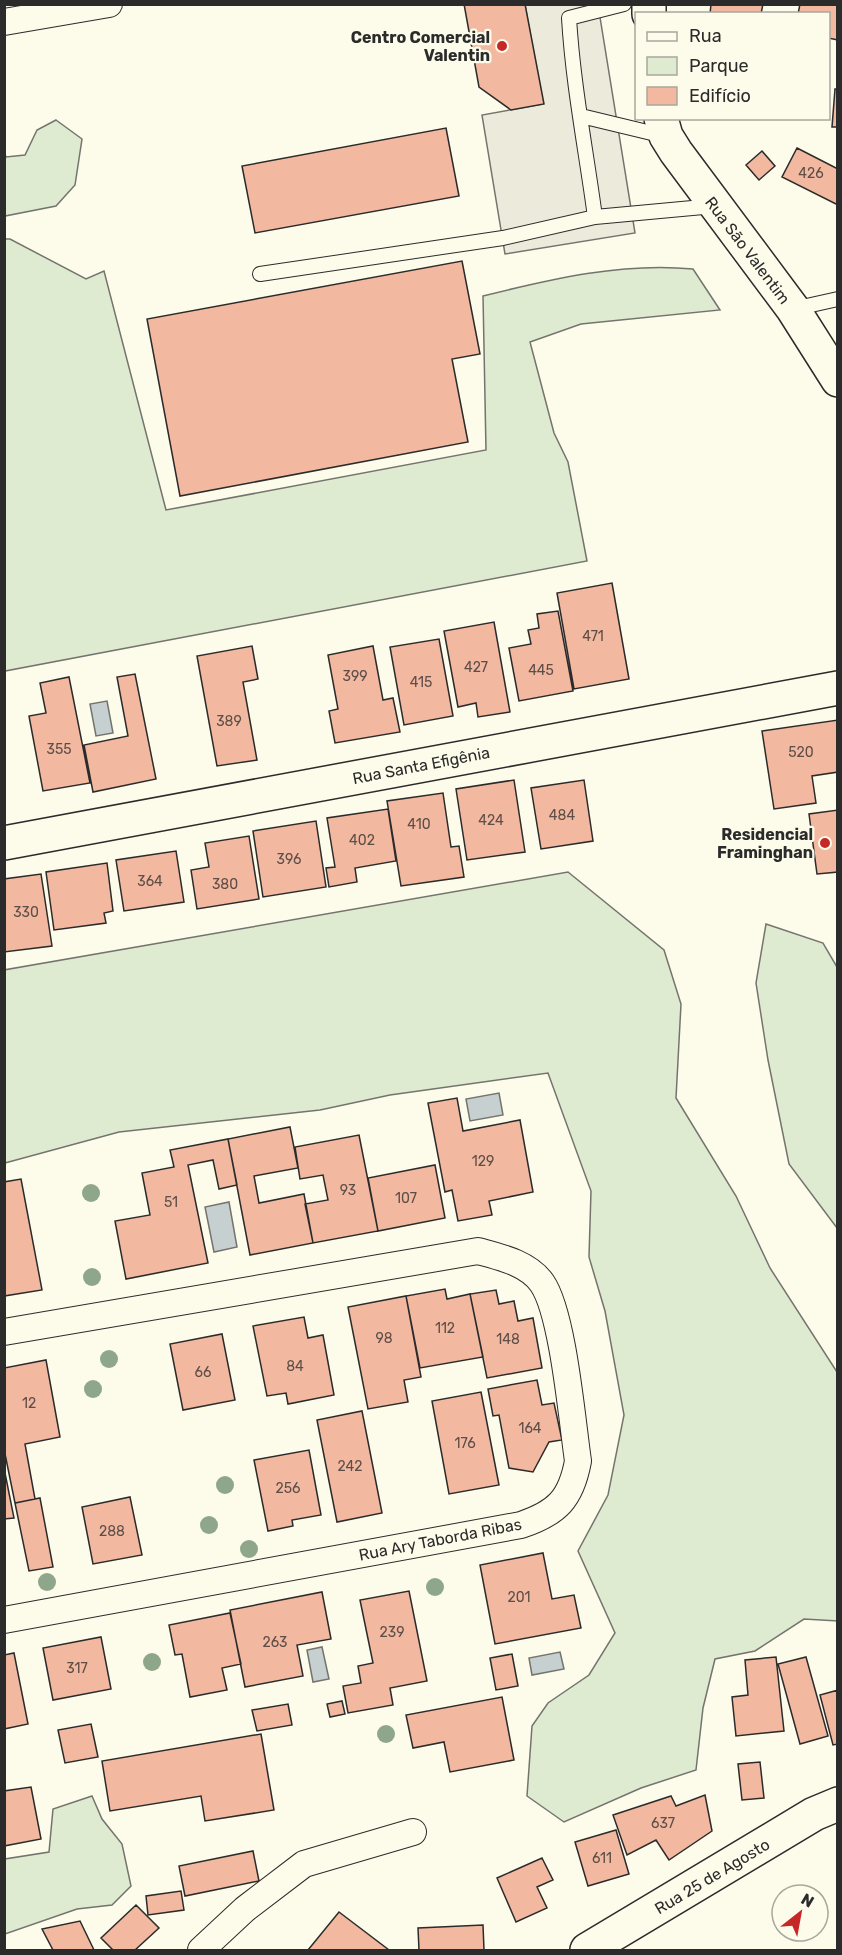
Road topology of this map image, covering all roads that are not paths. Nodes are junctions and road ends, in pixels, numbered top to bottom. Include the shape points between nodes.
1 (109, 4) edge
2 (624, 4) edge
3 (4, 22) edge
4 (581, 116) junction
5 (664, 127) edge
6 (714, 206) junction
7 (595, 217) junction
8 (260, 274) dead end
9 (837, 299) edge
10 (793, 309) junction
11 (837, 380) edge
12 (837, 688) edge
13 (4, 843) edge
14 (4, 1332) edge
15 (4, 1620) edge
16 (837, 1804) edge
17 (412, 1832) dead end
18 (201, 1950) edge
19 (587, 1950) edge

1 - 3 street
2 - 4 lane via 569,18 573,76
4 - 5 lane
4 - 7 lane
5 - 6 street, Rua São Valentim
6 - 7 lane
6 - 10 street, Rua São Valentim
7 - 8 lane via 502,238
9 - 10 lane
10 - 11 street, Rua São Valentim
12 - 13 street, Rua Santa Efigênia
14 - 15 street, Rua Ary Taborda Ribas via 478,1251 521,1265 542,1282 554,1306 578,1461 574,1484 559,1507 521,1525
16 - 19 street, Rua 25 de Agosto
17 - 18 street via 304,1864 245,1909

